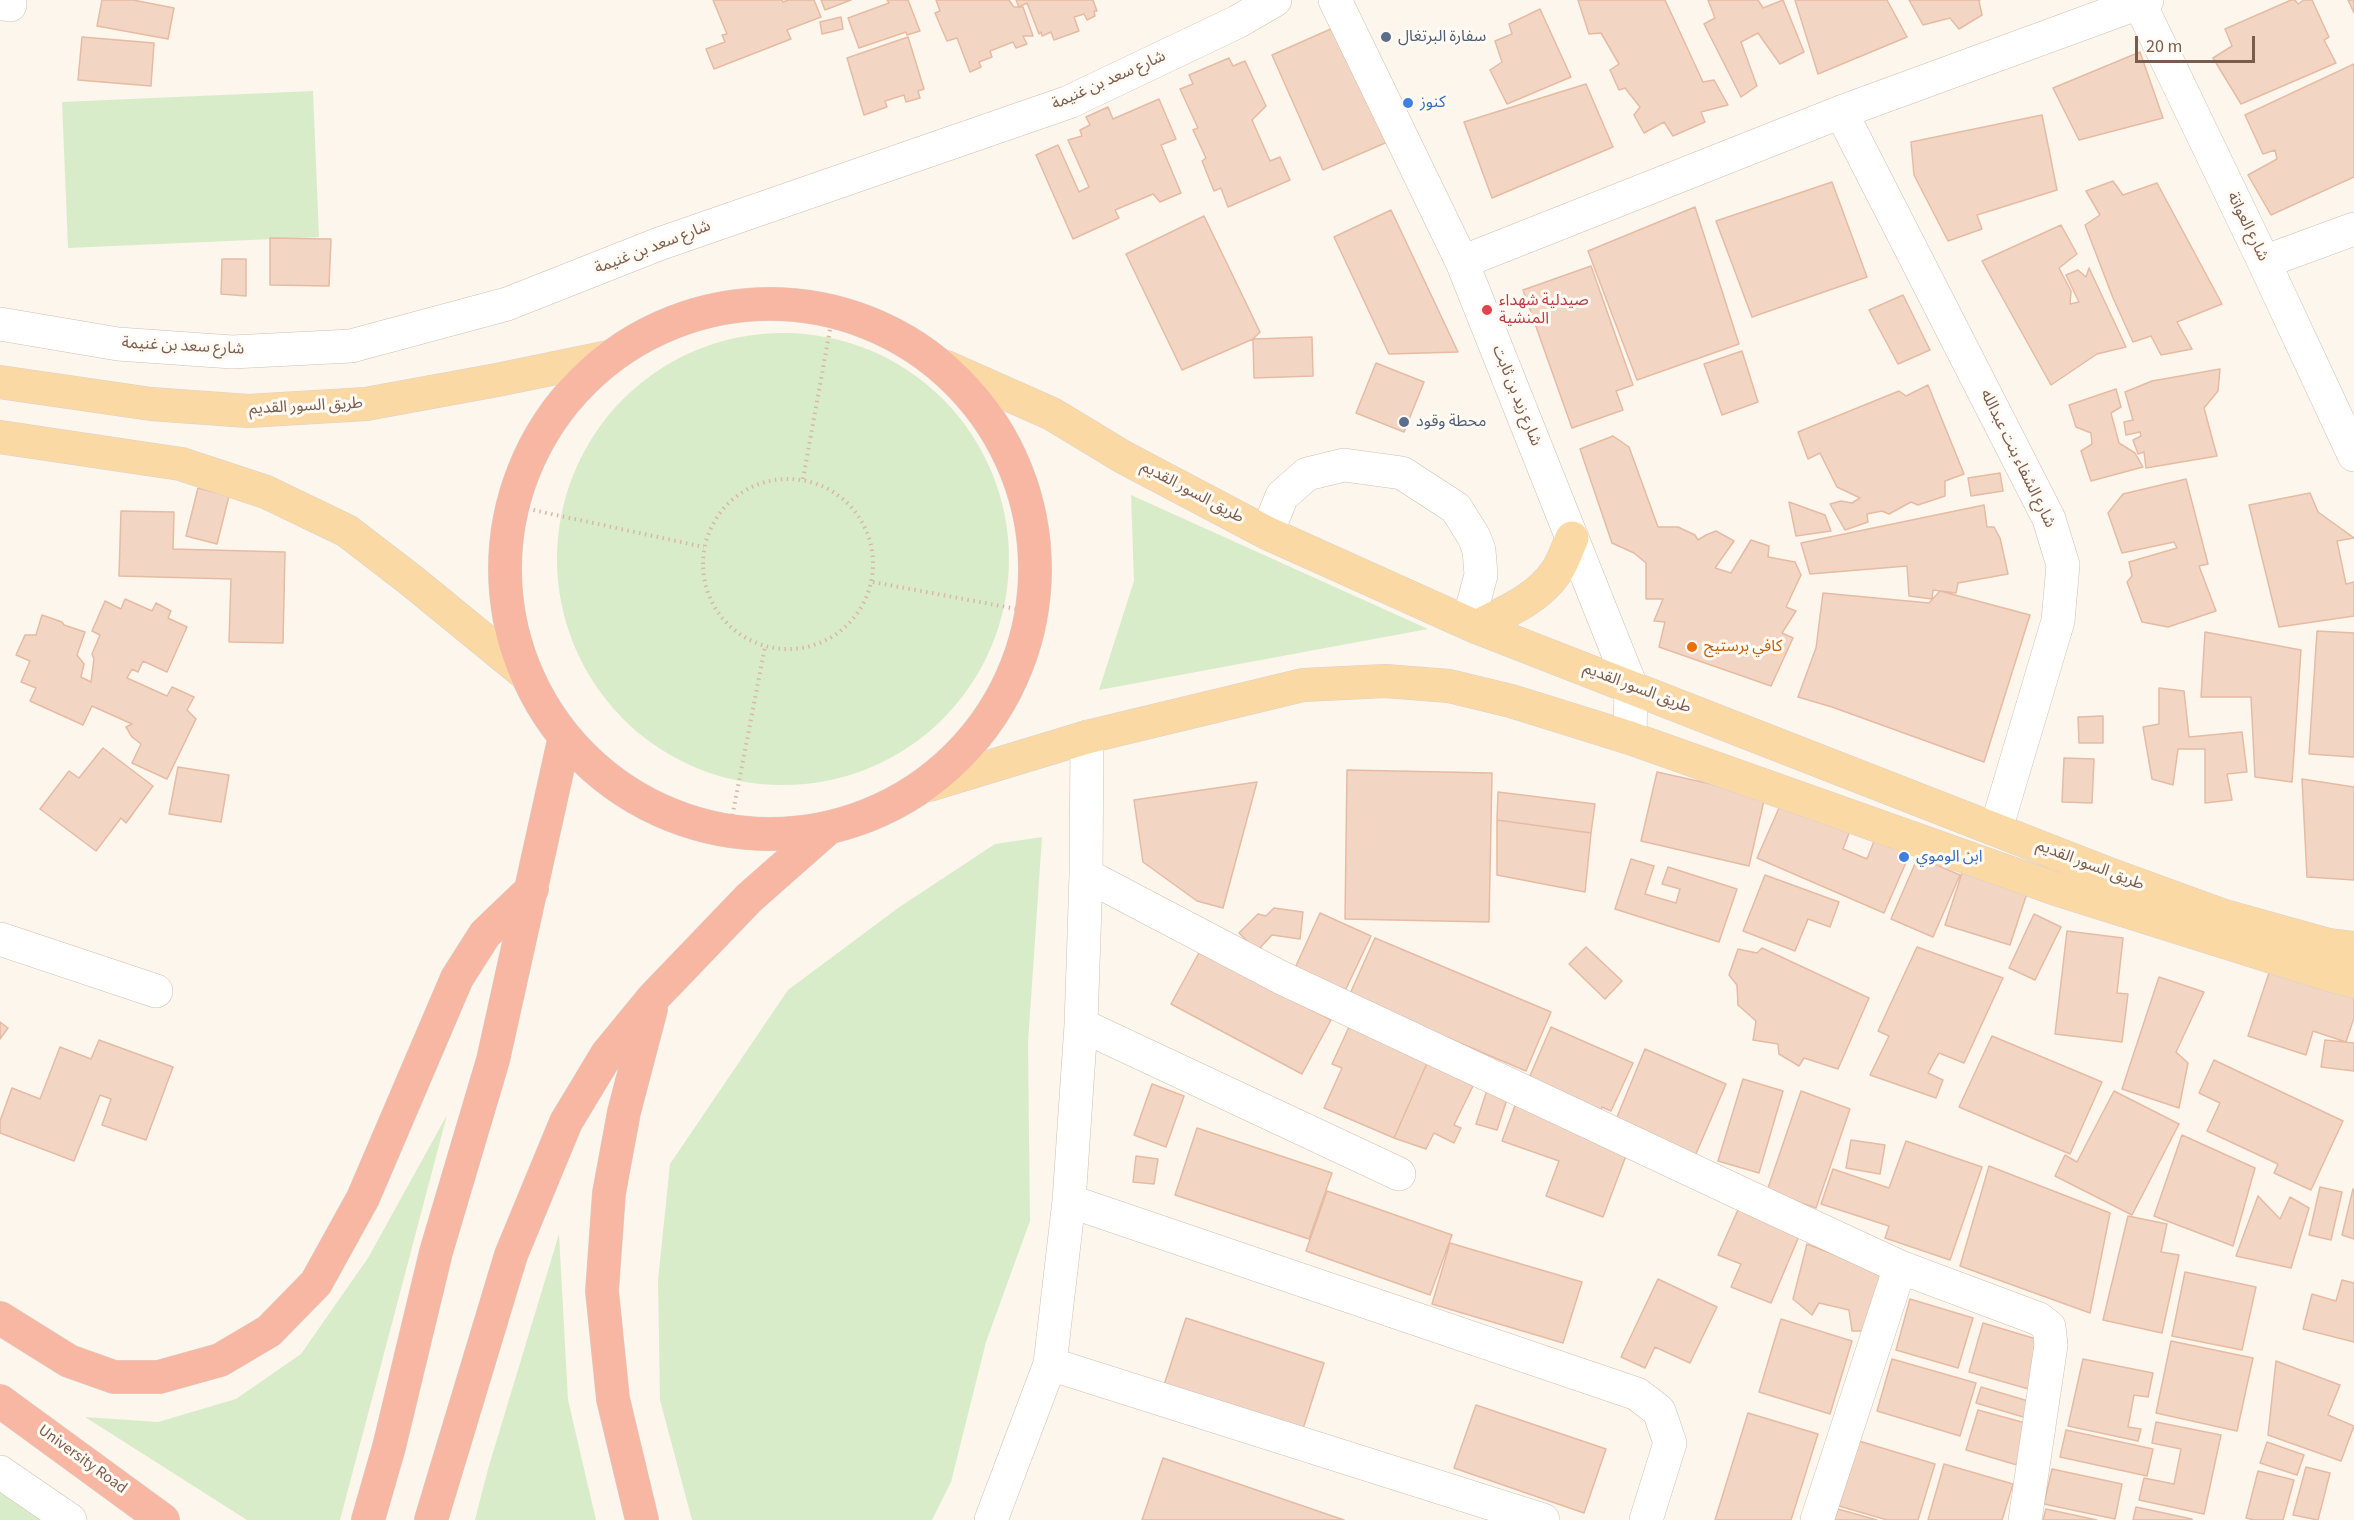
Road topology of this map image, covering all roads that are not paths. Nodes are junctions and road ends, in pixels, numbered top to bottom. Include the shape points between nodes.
1 (1275, 0) edge
2 (1335, 0) edge
3 (2142, 1) edge
4 (1841, 112) junction
5 (2354, 229) edge
6 (1462, 262) junction
7 (2264, 262) junction
8 (0, 324) edge
9 (609, 357) junction
10 (946, 367) junction
11 (0, 382) edge
12 (0, 436) edge
13 (2354, 455) edge
14 (1267, 533) junction
15 (1572, 538) junction
16 (1472, 625) junction
17 (522, 671) junction
18 (1631, 686) junction
19 (1087, 737) junction
20 (1630, 738) junction
21 (564, 740) junction
22 (929, 785) junction
23 (1996, 829) junction
24 (825, 831) junction
25 (1086, 875) junction
26 (532, 889) junction
27 (0, 939) edge
28 (2354, 948) edge
29 (2354, 981) edge
30 (156, 991) dead end
31 (653, 998) junction
32 (1081, 1025) junction
33 (1399, 1174) dead end
34 (1069, 1201) junction
35 (1900, 1267) junction
36 (0, 1318) edge
37 (1050, 1364) junction
38 (0, 1401) edge
39 (0, 1472) edge
40 (70, 1520) edge
41 (163, 1520) edge
42 (368, 1520) edge
43 (431, 1520) edge
44 (642, 1520) edge
45 (992, 1520) edge
46 (1543, 1520) edge
47 (1646, 1520) edge
48 (1817, 1520) edge
49 (2025, 1520) edge

1 - 8 street, شارع سعد بن غنيمة via 1069,102 659,244 507,304 351,346 232,352 118,344
2 - 6 street, شارع زيد بن ثابت
3 - 4 street
3 - 7 street, شارع العواتة
4 - 6 street
4 - 23 street, شارع الشفاء بنت عبدالله via 2049,519 2063,565 2058,621
5 - 7 street
6 - 15 street, شارع زيد بن ثابت
7 - 13 street, شارع العواتة
9 - 10 highway via 690,315 780,302 868,321
9 - 11 main road, طريق السور القديم via 366,404 248,411 151,405
9 - 17 highway via 549,420 510,505 502,586
10 - 14 main road, طريق السور القديم via 1052,414 1123,457
10 - 22 highway via 1006,441 1036,532 1033,612 1032,627 995,715
12 - 17 main road via 181,464 266,492 347,531
14 - 16 main road, طريق السور القديم
14 - 16 street via 1282,496 1307,474 1344,465 1402,473 1456,508 1474,537 1481,575
15 - 16 main road via 1557,572 1537,593 1508,612
15 - 18 street, شارع زيد بن ثابت
16 - 18 main road, طريق السور القديم
17 - 21 highway
18 - 20 street, شارع زيد بن ثابت
18 - 23 main road, طريق السور القديم
19 - 20 main road, طريق السور القديم via 1303,685 1385,681 1449,686
19 - 22 main road, طريق السور القديم
19 - 25 street
20 - 29 main road, طريق السور القديم via 2056,889
21 - 24 highway via 638,802 729,833
21 - 26 highway
22 - 24 highway via 879,813
23 - 28 main road, طريق السور القديم via 2224,916 2328,945
24 - 31 highway via 749,898
25 - 32 street
25 - 35 street via 1280,977
26 - 36 highway via 485,934 457,978 363,1198 316,1283 269,1331 220,1360 159,1377 114,1377 69,1361
26 - 42 highway via 493,1060 436,1252
27 - 30 street
31 - 43 highway via 607,1054 566,1122 511,1255
31 - 44 highway via 611,1181 602,1291 613,1399
32 - 33 street
32 - 34 street
34 - 37 street
34 - 47 street via 1637,1394 1659,1411 1670,1443
35 - 48 street
35 - 49 street via 2039,1319 2049,1327 2051,1345
37 - 45 street
37 - 46 street
38 - 41 highway, University Road
39 - 40 street

